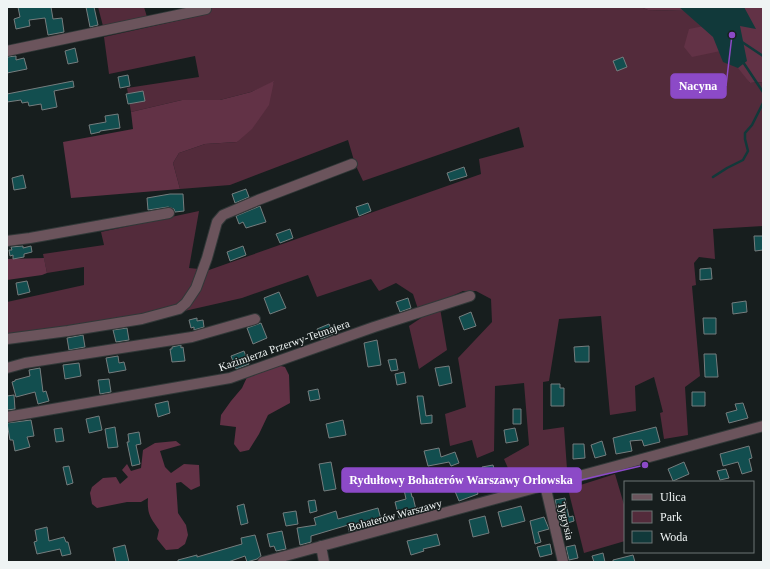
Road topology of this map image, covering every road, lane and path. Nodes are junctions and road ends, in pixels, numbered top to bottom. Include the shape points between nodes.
1 (206, 9) dead end
2 (7, 51) edge
3 (352, 164) dead end
4 (169, 213) dead end
5 (7, 240) edge
6 (470, 296) dead end
7 (255, 318) dead end
8 (7, 339) edge
9 (7, 368) edge
10 (7, 417) edge
11 (763, 426) edge
12 (545, 485) junction
13 (322, 546) junction
14 (263, 562) edge
15 (324, 562) edge
16 (563, 562) edge

1 - 2 street
3 - 8 street via 223,215 217,222 196,288 179,309 142,319
4 - 5 street
6 - 10 street, Kazimierza Przerwy-Tetmajera via 230,378
7 - 9 street via 192,337
11 - 12 street, Bohaterów Warszawy
12 - 13 street, Bohaterów Warszawy
12 - 16 street, Tygrysia
13 - 14 street, Bohaterów Warszawy
13 - 15 street

